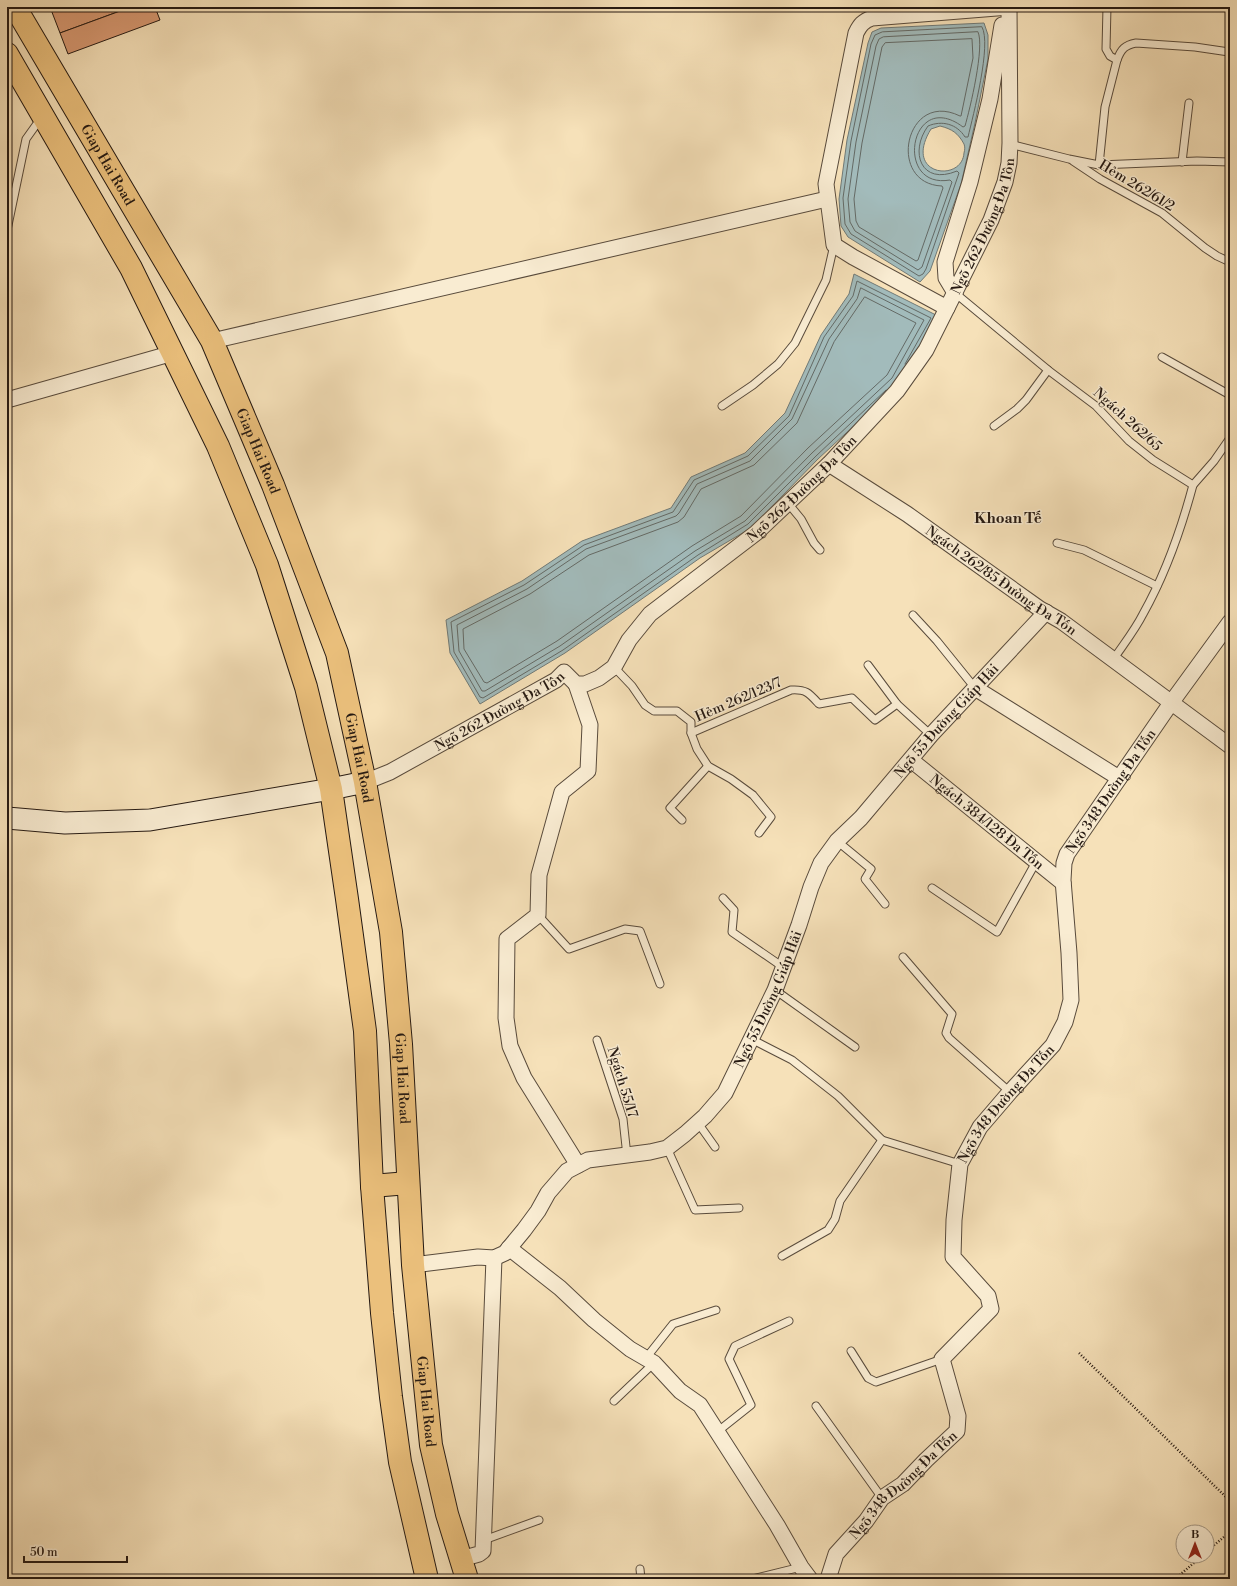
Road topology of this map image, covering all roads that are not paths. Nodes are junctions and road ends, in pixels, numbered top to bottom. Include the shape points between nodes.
1 (15, 7) edge
2 (1009, 7) edge
3 (1107, 7) edge
4 (1229, 52) dead end
5 (7, 54) edge
6 (1117, 60) junction
7 (1189, 103) dead end
8 (43, 114) junction
9 (1010, 144) junction
10 (1069, 159) junction
11 (1182, 162) junction
12 (1230, 162) edge
13 (1099, 165) junction
14 (827, 199) junction
15 (7, 230) edge
16 (834, 245) junction
17 (160, 253) junction
18 (1230, 262) edge
19 (131, 268) junction
20 (955, 293) junction
21 (947, 308) junction
22 (212, 341) junction
23 (173, 353) junction
24 (1162, 356) dead end
25 (1048, 370) junction
26 (1230, 396) edge
27 (7, 400) edge
28 (722, 406) dead end
29 (994, 426) dead end
30 (250, 431) junction
31 (1230, 438) edge
32 (218, 446) junction
33 (829, 464) junction
34 (1193, 485) junction
35 (787, 502) junction
36 (1057, 543) dead end
37 (820, 550) dead end
38 (1157, 586) junction
39 (1046, 612) junction
40 (913, 615) dead end
41 (1230, 622) edge
42 (1113, 660) junction
43 (868, 665) dead end
44 (614, 667) junction
45 (576, 684) junction
46 (975, 688) junction
47 (1171, 703) junction
48 (897, 704) junction
49 (691, 733) junction
50 (931, 736) junction
51 (1230, 746) edge
52 (911, 760) junction
53 (708, 766) junction
54 (1119, 778) junction
55 (365, 782) junction
56 (331, 789) junction
57 (7, 818) edge
58 (682, 820) dead end
59 (760, 833) dead end
60 (837, 841) junction
61 (1036, 862) junction
62 (1063, 883) junction
63 (932, 888) dead end
64 (723, 898) dead end
65 (885, 904) dead end
66 (538, 916) junction
67 (903, 957) dead end
68 (783, 967) junction
69 (660, 984) dead end
70 (775, 990) junction
71 (751, 1039) junction
72 (597, 1040) dead end
73 (855, 1047) dead end
74 (1010, 1092) junction
75 (698, 1123) junction
76 (882, 1140) junction
77 (667, 1148) junction
78 (715, 1148) dead end
79 (627, 1156) junction
80 (960, 1164) junction
81 (578, 1166) junction
82 (408, 1183) junction
83 (372, 1186) junction
84 (739, 1208) dead end
85 (509, 1248) junction
86 (782, 1256) dead end
87 (494, 1258) junction
88 (412, 1265) junction
89 (716, 1310) dead end
90 (789, 1321) dead end
91 (851, 1351) dead end
92 (942, 1359) junction
93 (650, 1360) junction
94 (422, 1362) junction
95 (388, 1368) junction
96 (614, 1401) dead end
97 (816, 1406) dead end
98 (717, 1432) junction
99 (882, 1498) junction
100 (540, 1520) dead end
101 (483, 1540) junction
102 (461, 1558) junction
103 (640, 1569) dead end
104 (806, 1573) edge
105 (428, 1579) edge
106 (467, 1579) edge
107 (641, 1579) edge
108 (752, 1579) edge
109 (828, 1579) edge

1 - 17 highway, Giap Hai Road
2 - 9 street, Ngõ 262 Đường Đa Tôn
2 - 14 street via 872,18 862,23 856,33 826,180
2 - 20 street via 1003,23 990,99 970,182 945,262 946,278
3 - 6 lane via 1106,49 1110,56
4 - 6 lane via 1136,43 1124,47
5 - 8 highway
6 - 13 lane via 1105,108
7 - 11 lane
8 - 15 lane via 26,139
8 - 19 highway
9 - 10 lane
9 - 20 street, Ngõ 262 Đường Đa Tôn via 1009,163 999,201
10 - 13 lane
10 - 18 lane, Hẻm 262/61/2 via 1162,213 1217,256
11 - 12 lane
11 - 13 lane
14 - 16 street
14 - 22 street
16 - 21 street
16 - 28 lane via 826,280 795,343 778,364
17 - 19 highway
17 - 22 highway, Giap Hai Road
19 - 23 highway
20 - 21 street, Ngõ 262 Đường Đa Tôn
20 - 25 lane, Ngách 262/65
21 - 33 street, Ngõ 262 Đường Đa Tôn via 926,350 898,391
22 - 30 highway, Giap Hai Road
23 - 27 street
23 - 32 highway
24 - 26 lane
25 - 29 lane via 1026,400
25 - 34 lane, Ngách 262/65 via 1096,406 1129,441 1153,460
30 - 32 highway
30 - 55 highway, Giap Hai Road via 337,653
31 - 34 lane
32 - 56 highway via 267,565 306,687
33 - 35 street, Ngõ 262 Đường Đa Tôn
33 - 39 street, Ngách 262/85 Đường Đa Tốn via 907,514
34 - 38 lane via 1182,525
35 - 37 lane
35 - 44 street, Ngõ 262 Đường Đa Tôn via 756,533 650,614 629,640
36 - 38 lane via 1084,550
38 - 42 lane via 1143,614
39 - 42 street, Ngách 262/85 Đường Đa Tốn
39 - 46 street, Ngõ 55 Đường Giáp Hải
40 - 46 lane
41 - 47 street, Ngõ 348 Đường Đa Tốn
42 - 47 street, Ngách 262/85 Đường Đa Tốn
43 - 48 lane
44 - 45 street, Ngõ 262 Đường Đa Tôn via 586,684
44 - 49 lane via 645,705 654,711 677,711 691,722
45 - 55 street, Ngõ 262 Đường Đa Tôn via 564,672 556,680 390,772
45 - 66 street via 590,726 588,771 562,792 539,875
46 - 50 street, Ngõ 55 Đường Giáp Hải
46 - 54 street
47 - 51 street, Ngách 262/85 Đường Đa Tốn
47 - 54 street, Ngõ 348 Đường Đa Tốn
48 - 49 lane, Hẻm 262/123/7 via 875,720 852,698 819,704 808,692 800,689 791,690
48 - 50 lane
49 - 53 lane
50 - 52 street, Ngõ 55 Đường Giáp Hải
52 - 60 street, Ngõ 55 Đường Giáp Hải via 861,818
52 - 61 street, Ngách 384/128 Đa Tốn
53 - 58 lane via 670,808
53 - 59 lane via 753,795 771,817
54 - 62 street, Ngõ 348 Đường Đa Tốn via 1067,854
55 - 56 street
55 - 82 highway, Giap Hai Road via 391,932 401,1044
56 - 57 street via 150,820 65,823
56 - 83 highway via 365,1031
60 - 65 lane via 870,869 865,879
60 - 68 street, Ngõ 55 Đường Giáp Hải via 821,863
61 - 62 street, Ngách 384/128 Đa Tốn
61 - 63 lane via 997,932
62 - 74 street, Ngõ 348 Đường Đa Tốn via 1071,1000 1065,1022 1053,1045
64 - 68 lane via 734,910 732,932
66 - 69 lane via 569,949 625,929 640,931
66 - 81 street via 507,939 506,1018 510,1046 524,1078
67 - 74 lane via 952,1014 946,1033 949,1038
68 - 70 street, Ngõ 55 Đường Giáp Hải
70 - 71 street, Ngõ 55 Đường Giáp Hải
70 - 73 lane
71 - 75 street, Ngõ 55 Đường Giáp Hải via 725,1093
71 - 76 lane via 792,1060 838,1096
72 - 79 lane, Ngách 55/17 via 623,1119
74 - 80 street, Ngõ 348 Đường Đa Tốn via 980,1127
75 - 77 street, Ngõ 55 Đường Giáp Hải
75 - 78 lane
76 - 80 lane
76 - 86 lane via 840,1201 835,1219 828,1230
77 - 79 street, Ngõ 55 Đường Giáp Hải
77 - 84 lane via 695,1210
79 - 81 street, Ngõ 55 Đường Giáp Hải via 588,1160
80 - 92 street, Ngõ 348 Đường Đa Tốn via 953,1257 988,1296 991,1309
81 - 85 street, Ngõ 55 Đường Giáp Hải via 567,1171
82 - 83 highway
82 - 88 highway, Giap Hai Road
83 - 95 highway
85 - 87 street, Ngõ 55 Đường Giáp Hải
85 - 93 street via 630,1349
87 - 88 street via 478,1257
87 - 101 street
88 - 94 highway, Giap Hai Road
89 - 93 lane via 673,1324
90 - 98 lane via 735,1346 729,1359 751,1404
91 - 92 lane via 868,1378 876,1382
92 - 99 street, Ngõ 348 Đường Đa Tốn via 958,1416 957,1431 903,1484
93 - 96 lane
93 - 98 street via 680,1391 700,1405
94 - 95 highway
94 - 102 highway, Giap Hai Road via 431,1445 447,1514
95 - 105 highway via 400,1462
97 - 99 lane
98 - 104 street
99 - 109 street, Ngõ 348 Đường Đa Tốn via 866,1521 836,1554
100 - 101 lane
101 - 102 street via 482,1553
102 - 106 highway, Giap Hai Road
103 - 107 lane
104 - 108 lane

